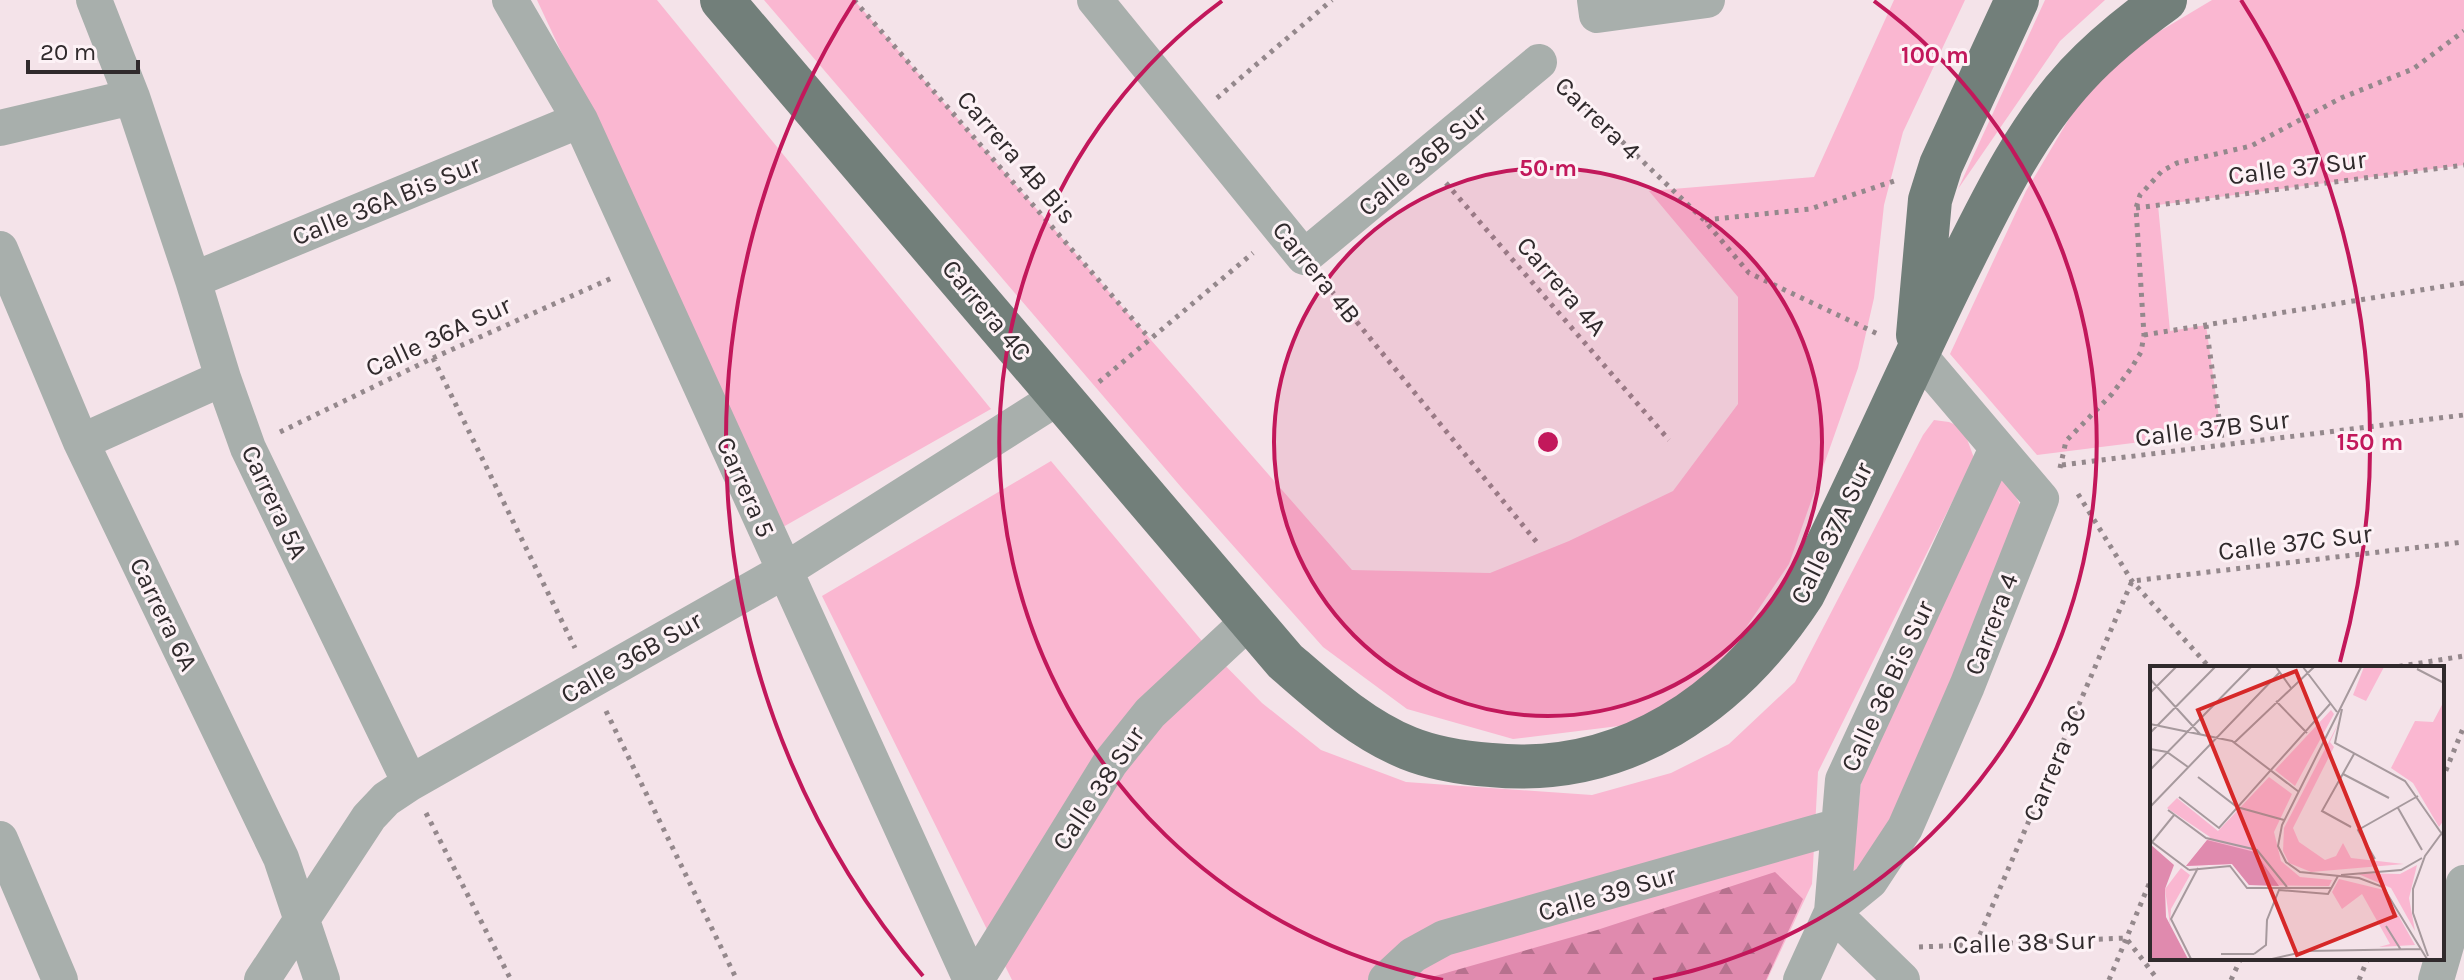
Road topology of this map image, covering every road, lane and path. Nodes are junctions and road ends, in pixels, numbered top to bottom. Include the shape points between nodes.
1 (94, 0) edge
2 (510, 0) edge
3 (722, 0) edge
4 (854, 0) edge
5 (1095, 0) edge
6 (1332, 0) edge
7 (1707, 0) edge
8 (2017, 0) edge
9 (2165, 0) edge
10 (1596, 7) edge
11 (2464, 31) edge
12 (1539, 62) joint
13 (132, 97) junction
14 (1192, 119) junction
15 (580, 120) junction
16 (0, 128) edge
17 (1424, 158) junction
18 (2464, 165) edge
19 (1895, 180) dead end
20 (2136, 208) junction
21 (1704, 220) junction
22 (1282, 229) junction
23 (0, 249) edge
24 (1304, 257) junction
25 (646, 263) junction
26 (193, 280) junction
27 (2464, 283) edge
28 (2206, 325) junction
29 (2144, 335) junction
30 (1150, 339) junction
31 (1902, 346) junction
32 (223, 378) junction
33 (1079, 389) junction
34 (2464, 415) edge
35 (1669, 440) dead end
36 (81, 442) junction
37 (2223, 447) junction
38 (248, 448) junction
39 (1997, 448) junction
40 (2061, 466) junction
41 (2055, 489) junction
42 (2077, 491) dead end
43 (2464, 542) edge
44 (1539, 545) dead end
45 (784, 571) junction
46 (2132, 581) junction
47 (1250, 620) junction
48 (2464, 656) edge
49 (2208, 666) edge
50 (2402, 666) edge
51 (2464, 726) edge
52 (2444, 775) edge
53 (410, 783) junction
54 (1839, 826) junction
55 (0, 839) edge
56 (2150, 882) edge
57 (2464, 883) edge
58 (1832, 912) junction
59 (303, 920) junction
60 (2126, 938) junction
61 (1976, 944) junction
62 (1871, 950) junction
63 (2444, 952) edge
64 (2240, 960) edge
65 (2367, 960) edge
66 (2442, 960) edge
67 (60, 980) edge
68 (262, 980) edge
69 (322, 980) edge
70 (511, 980) edge
71 (973, 980) edge
72 (1386, 980) edge
73 (1801, 980) edge
74 (1902, 980) edge
75 (2109, 980) edge
76 (2158, 980) edge
77 (2231, 980) edge
78 (2359, 980) edge
79 (2436, 980) edge

1 - 13 street, Carrera 5A
2 - 15 street, Carrera 5
3 - 33 main road, Carrera 4C
4 - 30 path, Carrera 4B Bis
5 - 14 street, Carrera 4B
6 - 14 path
7 - 10 street
8 - 31 main road via 1941,165
9 - 31 main road, Calle 37A Sur via 2122,30 2076,76 2041,122
11 - 20 path via 2413,69 2341,98 2251,146 2162,171 2140,195
12 - 17 street, Calle 36B Sur
12 - 21 path, Carrera 4
13 - 16 street
13 - 26 street, Carrera 5A
14 - 22 street, Carrera 4B
15 - 25 street, Carrera 5
15 - 26 street, Calle 36A Bis Sur
17 - 24 street, Calle 36B Sur
17 - 35 path, Carrera 4A
18 - 20 path, Calle 37 Sur
19 - 21 path via 1810,209
20 - 29 path
21 - 31 path, Carrera 4 via 1749,273
22 - 24 street, Carrera 4B
22 - 30 path
23 - 36 street, Carrera 6A
24 - 44 path, Carrera 4B
25 - 38 path, Calle 36A Sur
25 - 45 street, Carrera 5
26 - 32 street, Carrera 5A
27 - 28 path
28 - 29 path
28 - 37 path
29 - 40 path via 2132,367 2066,441
30 - 33 path
31 - 39 street
31 - 47 main road, Calle 37A Sur via 1816,569 1790,615 1751,662 1710,699 1663,732 1621,750 1572,762 1514,767 1455,762 1408,748 1362,724 1319,691
32 - 36 street
32 - 38 street, Carrera 5A
33 - 45 street, Calle 36B Sur
33 - 47 main road, Carrera 4C
34 - 37 path, Calle 37B Sur
36 - 59 street, Carrera 6A via 281,858
37 - 40 path, Calle 37B Sur
38 - 53 street, Carrera 5A
39 - 41 street
39 - 54 street, Calle 36 Bis Sur via 1843,780
40 - 41 path
40 - 41 path
41 - 58 street, Carrera 4 via 1905,828 1870,881
42 - 46 path
43 - 46 path, Calle 37C Sur
45 - 53 street, Calle 36B Sur
45 - 71 street, Carrera 5
46 - 49 path
46 - 61 path, Carrera 3C
47 - 71 street, Calle 38 Sur via 1150,713 1110,763
48 - 50 path
51 - 52 path
53 - 59 street, Calle 36B Sur via 369,817
53 - 70 path
54 - 58 street, Calle 36 Bis Sur
54 - 72 street, Calle 39 Sur via 1444,938 1413,955
55 - 67 street
56 - 60 path
57 - 63 street
58 - 62 street
58 - 73 street, Calle 36 Bis Sur
59 - 68 street, Calle 36B Sur
59 - 69 street, Carrera 6A
60 - 61 path, Calle 38 Sur
60 - 75 path
60 - 76 path, Calle 38 Sur
61 - 62 path, Calle 38 Sur
62 - 74 street
64 - 77 path
65 - 78 path
66 - 79 street

